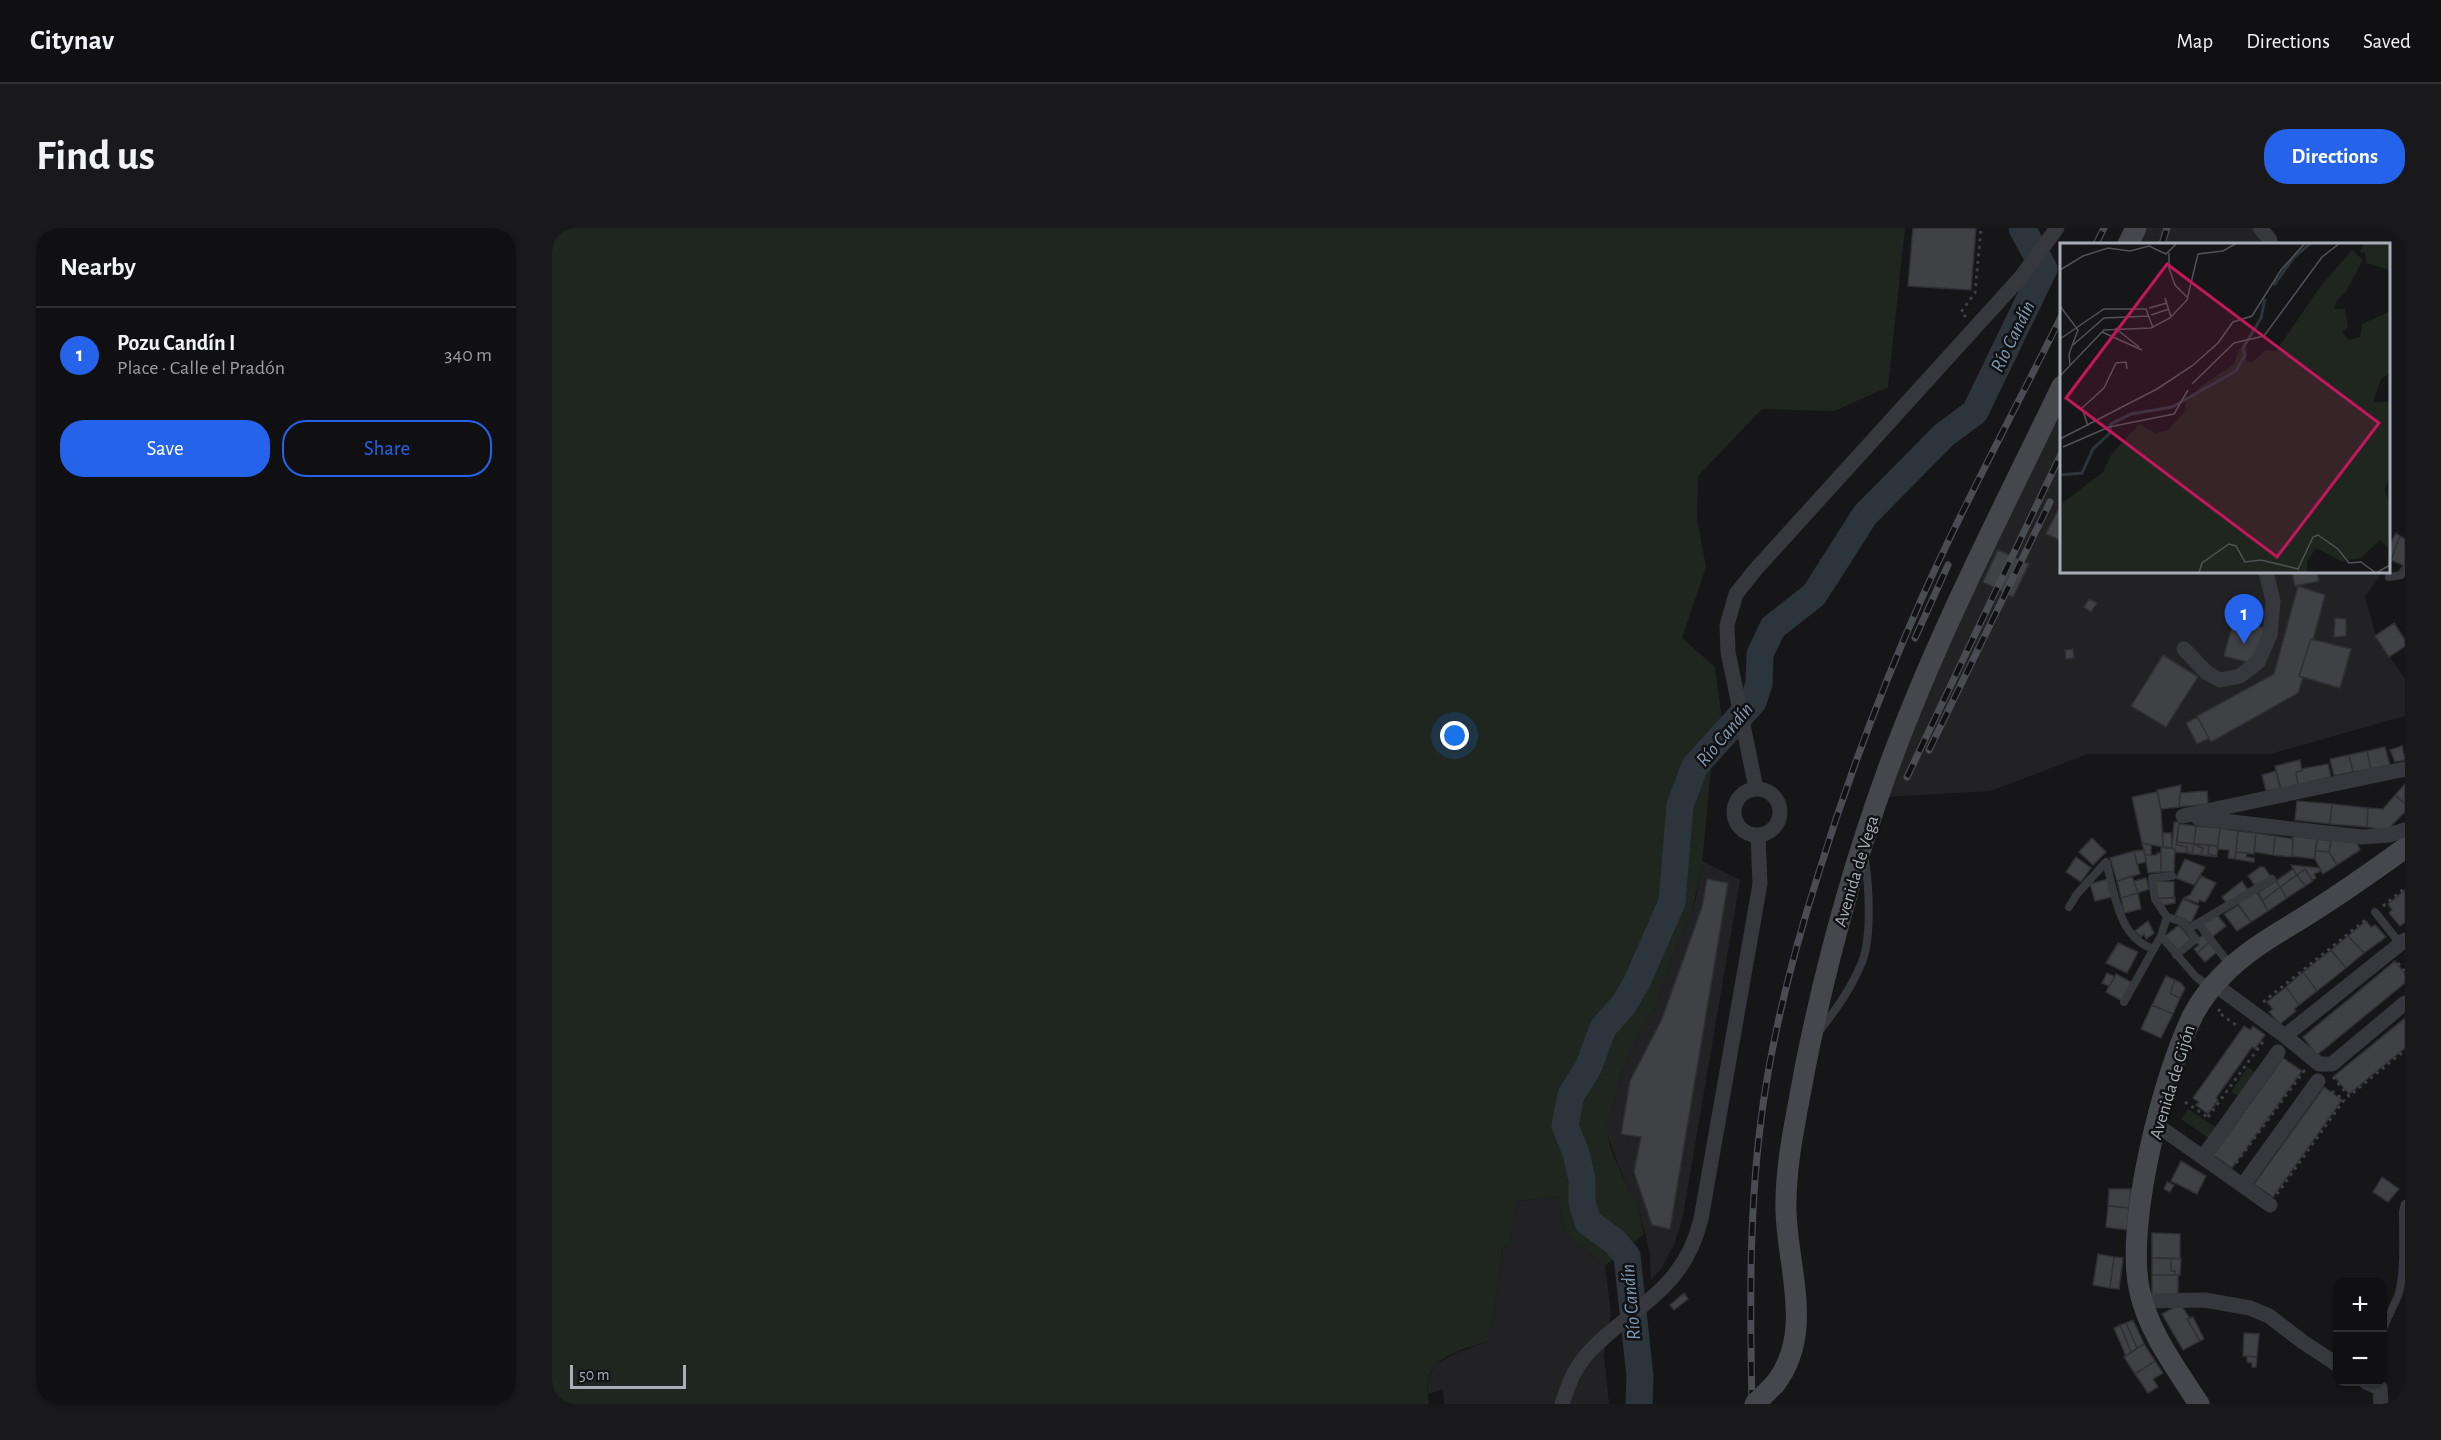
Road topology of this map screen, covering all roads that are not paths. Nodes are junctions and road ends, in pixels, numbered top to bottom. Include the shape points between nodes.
1 (2136, 228) edge
2 (2260, 228) edge
3 (2056, 229) edge
4 (2128, 243) edge
5 (2270, 243) edge
6 (2060, 388) edge
7 (2405, 568) edge
8 (2266, 573) edge
9 (2389, 577) dead end
10 (2184, 649) dead end
11 (2405, 769) edge
12 (1756, 788) junction
13 (2405, 830) edge
14 (1758, 835) junction
15 (1863, 844) junction
16 (2405, 848) edge
17 (2172, 876) dead end
18 (2272, 879) dead end
19 (2069, 907) dead end
20 (2375, 912) road end
21 (2167, 917) junction
22 (2198, 923) junction
23 (2188, 929) junction
24 (2161, 936) junction
25 (2403, 944) edge
26 (2154, 949) junction
27 (2176, 955) junction
28 (2231, 967) junction
29 (2216, 992) junction
30 (2124, 1002) dead end
31 (2405, 1003) edge
32 (2285, 1036) junction
33 (1811, 1042) junction
34 (2278, 1052) road end
35 (2318, 1081) road end
36 (2157, 1125) junction
37 (2203, 1156) junction
38 (2243, 1185) junction
39 (2271, 1202) road end
40 (2405, 1204) edge
41 (2142, 1301) junction
42 (2382, 1332) edge
43 (2333, 1362) edge
44 (2376, 1386) edge
45 (1562, 1404) edge
46 (1755, 1404) edge
47 (2199, 1404) edge
48 (2381, 1404) edge

1 - 4 street
2 - 5 street
3 - 12 street via 2022,277 1736,594 1727,625 1728,652
6 - 15 street, Avenida de Vega via 1933,658
7 - 9 lane via 2401,575
8 - 10 street via 2273,601 2270,635 2258,662 2240,676 2220,680 2207,673
11 - 13 street via 2183,816 2362,837
12 - 14 street via 1741,795 1733,809 1737,825
12 - 14 street via 1775,796 1781,810 1777,824 1766,834
14 - 45 street via 1760,884 1695,1243 1677,1274 1581,1361
15 - 33 street, Avenida de Vega via 1835,938
15 - 33 lane via 1869,921 1863,960 1845,996
16 - 28 street, Avenida de Gijón
17 - 21 lane via 2152,878 2155,899
18 - 22 lane
19 - 26 lane via 2106,862 2121,917 2133,938
20 - 25 lane
21 - 23 lane via 2182,922
21 - 24 lane
22 - 23 lane
22 - 28 lane
23 - 27 lane via 2196,939
24 - 26 lane
24 - 27 lane
25 - 32 street
26 - 30 lane
27 - 29 lane
28 - 29 street, Avenida de Gijón
29 - 32 street
29 - 36 street, Avenida de Gijón via 2194,1013
31 - 32 street via 2328,1065 2314,1061
33 - 46 street, Avenida de Vega, bridge via 1793,1138 1786,1210 1797,1306 1796,1332 1791,1356 1775,1384
34 - 37 street
35 - 38 street
36 - 37 street
36 - 41 street, Avenida de Gijón via 2138,1232
37 - 38 street
38 - 39 street
40 - 42 lane via 2399,1292
41 - 43 street via 2205,1300 2250,1308 2269,1316
41 - 47 street, Avenida de Gijón via 2154,1330
44 - 48 street

